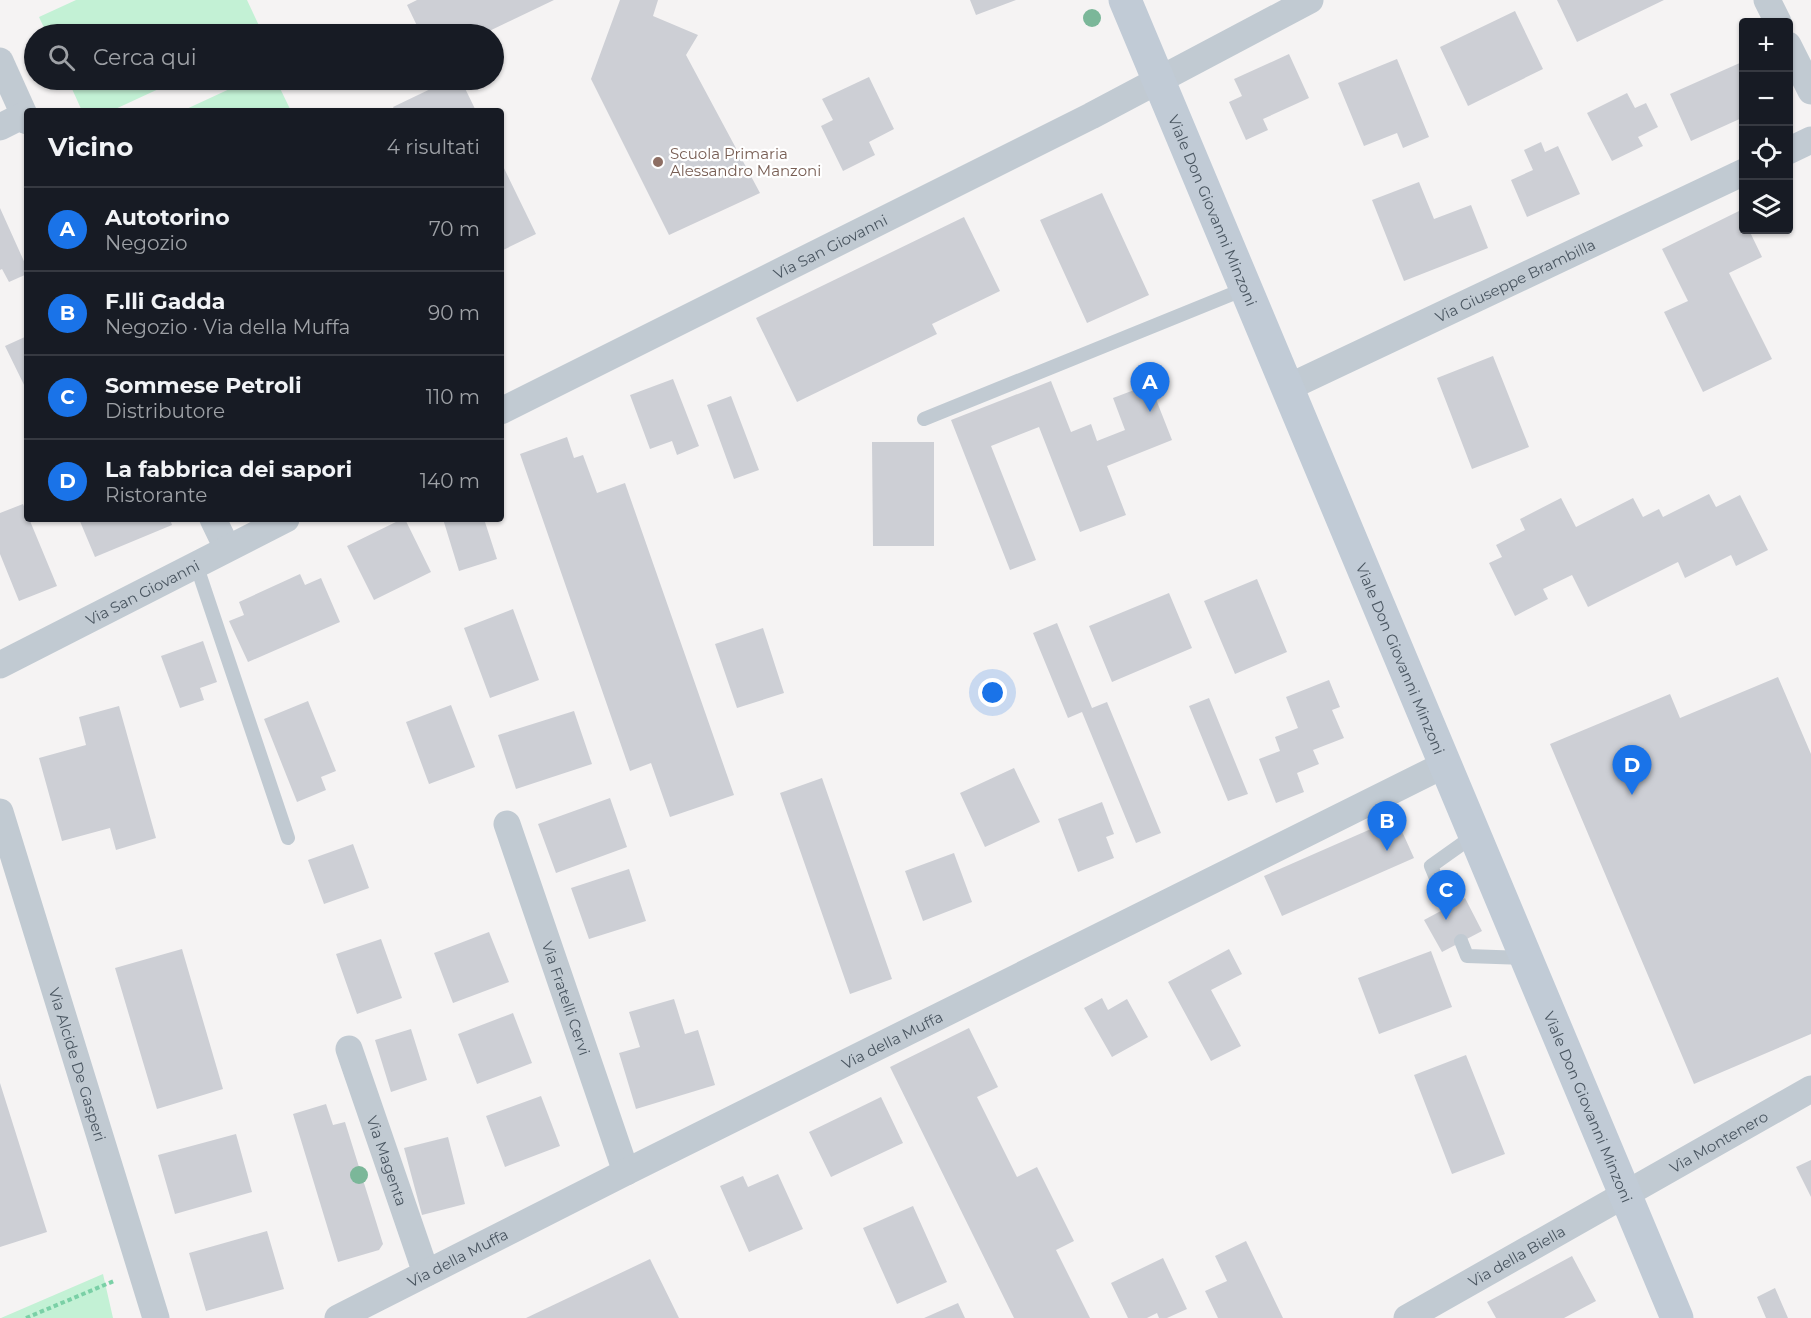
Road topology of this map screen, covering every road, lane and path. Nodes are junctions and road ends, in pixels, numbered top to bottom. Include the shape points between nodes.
1 (1125, 0) edge
2 (1310, 0) edge
3 (1767, 0) edge
4 (1776, 18) edge
5 (1793, 55) edge
6 (0, 61) edge
7 (1159, 80) junction
8 (1811, 91) edge
9 (24, 114) edge
10 (24, 119) edge
11 (0, 127) edge
12 (1811, 140) edge
13 (1793, 149) edge
14 (1739, 174) edge
15 (1247, 288) junction
16 (1289, 387) junction
17 (504, 409) edge
18 (924, 419) dead end
19 (214, 522) edge
20 (280, 522) edge
21 (227, 548) junction
22 (196, 564) junction
23 (0, 665) edge
24 (1446, 764) junction
25 (0, 812) edge
26 (507, 824) dead end
27 (1476, 834) junction
28 (288, 838) dead end
29 (1448, 907) dead end
30 (1461, 941) dead end
31 (1527, 958) junction
32 (348, 1049) dead end
33 (1811, 1089) edge
34 (626, 1172) junction
35 (1626, 1193) junction
36 (426, 1273) junction
37 (110, 1282) dead end
38 (27, 1318) edge
39 (156, 1318) edge
40 (338, 1318) edge
41 (1407, 1318) edge
42 (1677, 1318) edge

1 - 7 street, Viale Don Giovanni Minzoni
2 - 7 street, Via San Giovanni
3 - 4 street
5 - 8 street
6 - 9 street
7 - 15 street, Viale Don Giovanni Minzoni
7 - 17 street, Via San Giovanni
10 - 11 street
12 - 13 street
14 - 16 street, Via Giuseppe Brambilla
15 - 16 street, Viale Don Giovanni Minzoni
15 - 18 lane
16 - 24 street, Viale Don Giovanni Minzoni
19 - 21 street
20 - 21 street, Via San Giovanni
21 - 22 street, Via San Giovanni
22 - 23 street, Via San Giovanni
22 - 28 lane
24 - 27 street, Viale Don Giovanni Minzoni
24 - 34 street, Via della Muffa
25 - 39 street, Via Alcide De Gasperi
26 - 34 street, Via Fratelli Cervi
27 - 29 lane via 1431,866
27 - 31 street, Viale Don Giovanni Minzoni
30 - 31 lane via 1467,956
31 - 35 street, Viale Don Giovanni Minzoni
32 - 36 street, Via Magenta
33 - 35 street, Via Montenero
34 - 36 street, Via della Muffa
35 - 41 street, Via della Biella
35 - 42 street, Viale Don Giovanni Minzoni
36 - 40 street, Via della Muffa
37 - 38 path

